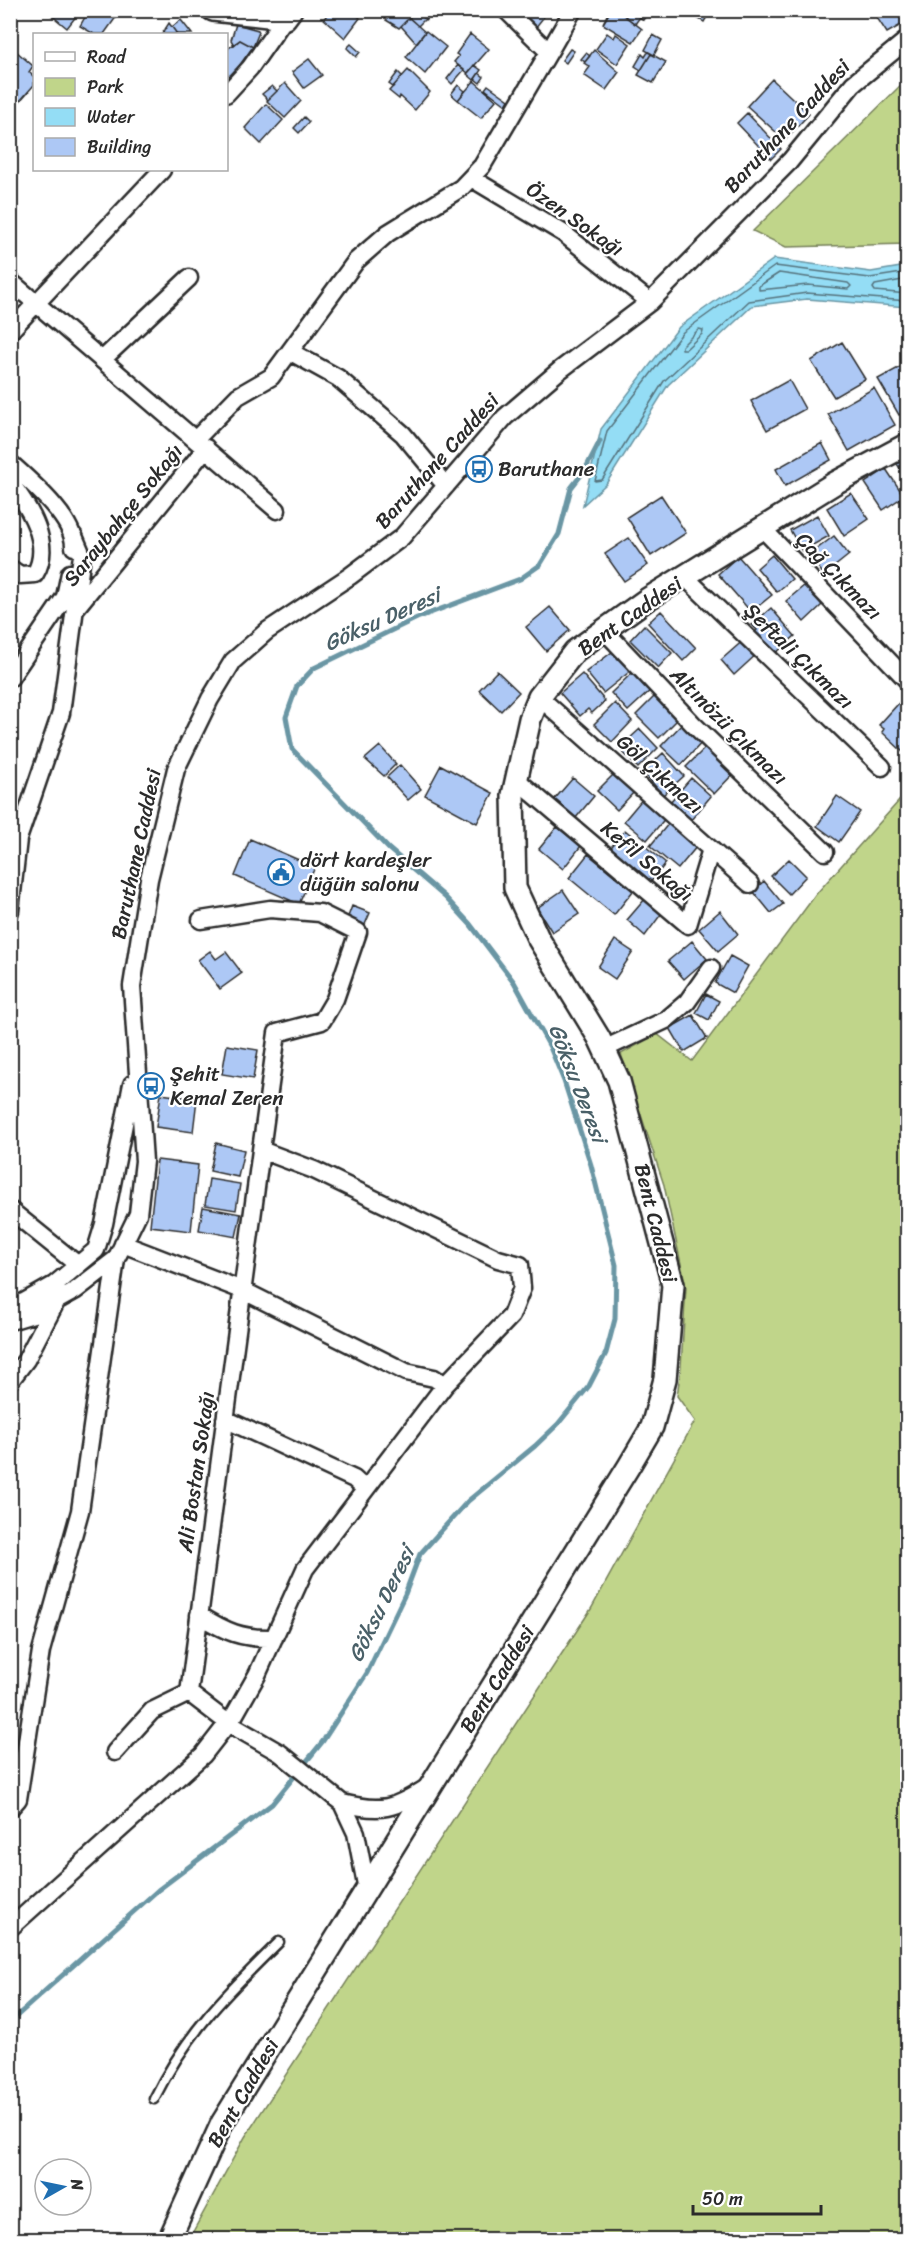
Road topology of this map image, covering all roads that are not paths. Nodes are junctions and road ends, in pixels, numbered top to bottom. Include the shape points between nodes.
1 (213, 10) edge
2 (507, 10) edge
3 (573, 10) edge
4 (288, 14) edge
5 (908, 39) edge
6 (549, 52) junction
7 (228, 92) edge
8 (161, 171) edge
9 (471, 178) junction
10 (189, 278) dead end
11 (10, 281) edge
12 (650, 302) junction
13 (38, 303) junction
14 (10, 331) edge
15 (291, 352) junction
16 (103, 359) junction
17 (201, 444) junction
18 (908, 444) edge
19 (10, 463) edge
20 (10, 482) edge
21 (446, 486) junction
22 (277, 510) dead end
23 (763, 529) junction
24 (74, 536) junction
25 (10, 568) edge
26 (685, 577) junction
27 (75, 610) junction
28 (604, 630) junction
29 (10, 678) edge
30 (908, 681) edge
31 (539, 697) junction
32 (882, 767) dead end
33 (517, 780) junction
34 (711, 849) junction
35 (825, 852) dead end
36 (750, 884) dead end
37 (10, 911) edge
38 (201, 920) dead end
39 (711, 968) dead end
40 (604, 1049) junction
41 (137, 1056) junction
42 (261, 1150) junction
43 (10, 1210) edge
44 (119, 1252) junction
45 (78, 1265) junction
46 (242, 1290) junction
47 (56, 1301) junction
48 (10, 1306) edge
49 (10, 1321) edge
50 (10, 1381) edge
51 (445, 1385) junction
52 (225, 1419) junction
53 (364, 1488) junction
54 (200, 1615) junction
55 (274, 1638) junction
56 (189, 1693) junction
57 (228, 1722) junction
58 (115, 1752) dead end
59 (432, 1785) junction
60 (342, 1803) junction
61 (10, 1808) edge
62 (366, 1890) junction
63 (10, 1928) edge
64 (279, 1942) dead end
65 (154, 2098) dead end
66 (169, 2240) edge

1 - 4 street
2 - 6 street
3 - 6 street, Saraybahçe Sokağı
4 - 7 street
5 - 12 street, Baruthane Caddesi via 853,84 790,161
6 - 9 street, Saraybahçe Sokağı via 483,166
8 - 13 street
9 - 12 street, Özen Sokağı via 563,233
9 - 15 street, Saraybahçe Sokağı via 437,205 388,233 356,261 317,310
10 - 16 street
11 - 13 street
12 - 21 street, Baruthane Caddesi via 505,417
13 - 14 street
13 - 16 street
15 - 17 street, Saraybahçe Sokağı via 271,377 238,396
15 - 21 street via 338,378 403,434
16 - 17 street
17 - 22 street
17 - 27 street, Saraybahçe Sokağı
18 - 23 street, Bent Caddesi via 835,483
19 - 24 street via 49,500
20 - 25 street via 43,545 40,565 34,574 20,575
21 - 41 street, Baruthane Caddesi via 402,537 267,631 233,662 210,699 176,769 149,879 132,986
23 - 26 street, Bent Caddesi
23 - 30 street, Çağ Çıkmazı
24 - 27 street via 82,555
24 - 29 street via 74,555 64,597
26 - 28 street, Bent Caddesi
26 - 32 street, Şeftali Çıkmazı
27 - 37 street via 61,713 18,839
28 - 31 street, Bent Caddesi via 575,651
28 - 35 street, Altınözü Çıkmazı via 693,724
31 - 33 street, Bent Caddesi via 530,719
31 - 34 street, Göl Çıkmazı
33 - 34 street, Kefil Sokağı via 688,925
33 - 40 street, Bent Caddesi via 513,795 515,888 538,938
34 - 36 street, Göl Çıkmazı
38 - 42 street, Ali Bostan Sokağı via 270,909 320,913 358,932 335,999 322,1021 277,1033
39 - 40 street via 687,1002 666,1020
40 - 59 street, Bent Caddesi via 619,1081 673,1285 665,1379 652,1427
41 - 44 street via 144,1161 138,1214
41 - 45 street via 104,1224 96,1250
42 - 46 street, Ali Bostan Sokağı
42 - 51 street via 314,1170 498,1259 520,1265 522,1288 511,1316
43 - 45 street
44 - 46 street
44 - 47 street via 76,1290
44 - 61 street via 80,1511 41,1651 18,1799
45 - 48 street via 54,1285
46 - 51 street via 406,1372 435,1378
46 - 52 street, Ali Bostan Sokağı
47 - 49 street
47 - 50 street via 26,1360
51 - 53 street
52 - 53 street via 354,1479
52 - 54 street, Ali Bostan Sokağı
53 - 55 street via 305,1569
54 - 55 street via 228,1633
54 - 56 street, Ali Bostan Sokağı
55 - 57 street
56 - 57 street
56 - 58 street via 152,1711
57 - 60 street via 280,1753
57 - 63 street via 203,1755
59 - 60 street via 388,1808
59 - 62 street, Bent Caddesi
60 - 62 street via 356,1833
62 - 66 street, Bent Caddesi via 222,2123
64 - 65 lane via 201,2022

